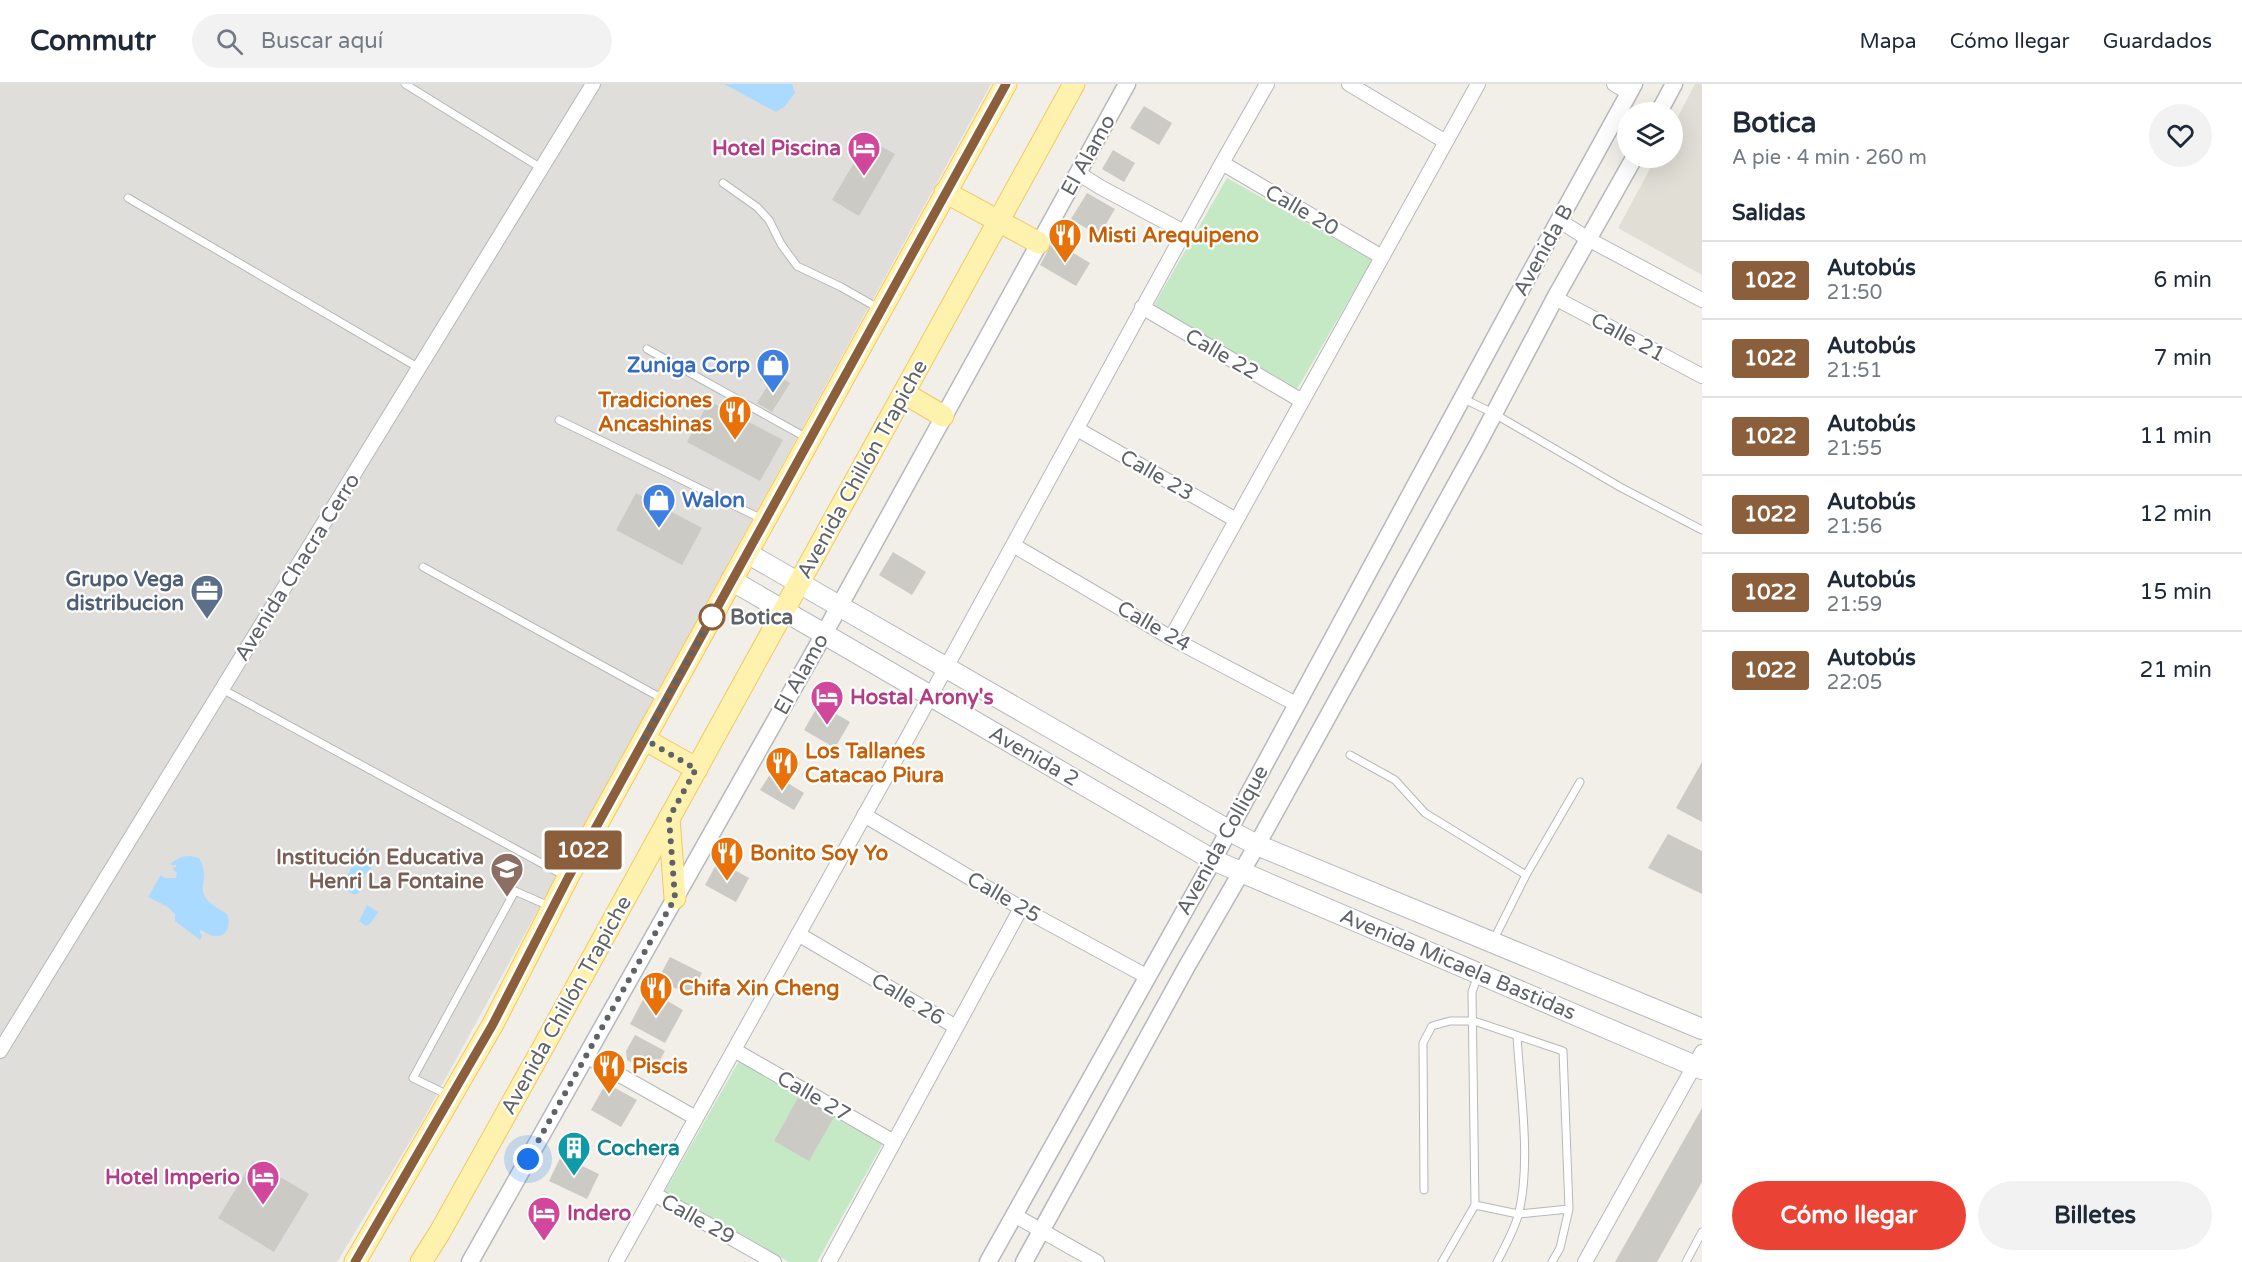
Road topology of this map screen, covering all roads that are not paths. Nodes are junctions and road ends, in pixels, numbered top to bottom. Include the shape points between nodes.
1 (405, 84) edge
2 (593, 84) edge
3 (1006, 84) edge
4 (1074, 84) edge
5 (1127, 84) edge
6 (1268, 84) edge
7 (1349, 84) edge
8 (1478, 84) edge
9 (1614, 84) edge
10 (1674, 84) edge
11 (1632, 88) edge
12 (1664, 102) edge
13 (1446, 142) junction
14 (1222, 163) junction
15 (541, 168) junction
16 (1628, 168) edge
17 (1078, 173) junction
18 (723, 183) dead end
19 (945, 192) junction
20 (128, 198) dead end
21 (998, 221) junction
22 (1560, 221) junction
23 (1184, 232) junction
24 (1588, 238) junction
25 (1039, 243) junction
26 (1382, 257) junction
27 (1555, 298) junction
28 (1702, 300) edge
29 (1142, 308) junction
30 (880, 310) junction
31 (647, 349) dead end
32 (419, 368) junction
33 (1702, 376) edge
34 (904, 393) junction
35 (1462, 398) junction
36 (1302, 401) junction
37 (1493, 413) junction
38 (943, 416) junction
39 (1452, 416) joint
40 (559, 420) dead end
41 (1077, 429) junction
42 (809, 440) junction
43 (764, 520) junction
44 (1236, 520) junction
45 (1702, 530) edge
46 (1013, 545) junction
47 (747, 553) junction
48 (423, 567) dead end
49 (731, 580) junction
50 (799, 582) junction
51 (839, 605) junction
52 (783, 610) junction
53 (824, 634) junction
54 (1171, 638) junction
55 (945, 668) junction
56 (222, 689) junction
57 (930, 696) junction
58 (665, 701) junction
59 (1296, 704) junction
60 (644, 739) junction
61 (1350, 755) dead end
62 (696, 769) junction
63 (1580, 782) dead end
64 (864, 815) junction
65 (669, 818) junction
66 (1228, 830) junction
67 (1257, 845) junction
68 (1213, 860) junction
69 (1241, 873) junction
70 (1526, 875) junction
71 (568, 878) junction
72 (1336, 878) junction
73 (675, 898) junction
74 (554, 908) junction
75 (1020, 908) junction
76 (1328, 909) junction
77 (798, 934) junction
78 (1493, 942) junction
79 (1479, 972) junction
80 (1146, 976) junction
81 (1474, 1021) junction
82 (956, 1027) junction
83 (1702, 1029) edge
84 (1516, 1036) junction
85 (734, 1050) junction
86 (0, 1051) edge
87 (586, 1056) junction
88 (1700, 1062) edge
89 (452, 1097) junction
90 (696, 1119) junction
91 (894, 1142) junction
92 (1424, 1190) dead end
93 (654, 1194) junction
94 (1475, 1205) junction
95 (1569, 1209) junction
96 (1518, 1214) junction
97 (1014, 1215) junction
98 (1042, 1231) junction
99 (1702, 1232) edge
100 (356, 1262) edge
101 (421, 1262) edge
102 (470, 1262) edge
103 (616, 1262) edge
104 (774, 1262) edge
105 (829, 1262) edge
106 (988, 1262) edge
107 (1024, 1262) edge
108 (1097, 1262) edge
109 (1442, 1262) edge
110 (1497, 1262) edge
111 (1552, 1262) edge
112 (1585, 1262) edge
113 (1686, 1262) edge

1 - 15 lane
2 - 15 street, Avenida Chacra Cerro
3 - 19 main road
4 - 21 main road, Avenida Chillón Trapiche
5 - 17 street, El Alamo
6 - 14 street
7 - 13 street
8 - 13 street
9 - 11 street
10 - 12 street
11 - 22 street, Avenida B
13 - 26 street
14 - 23 street
14 - 26 street, Calle 20
15 - 32 street, Avenida Chacra Cerro
16 - 24 street, Avenida B
17 - 23 street
17 - 25 street, El Alamo
18 - 30 lane via 769,220 797,266
19 - 21 main road
19 - 30 main road
20 - 32 lane
21 - 25 main road
21 - 34 main road, Avenida Chillón Trapiche
22 - 24 street
22 - 35 street, Avenida B
23 - 29 street
24 - 27 street, Avenida B
24 - 28 street
25 - 38 street, El Alamo
26 - 36 street
27 - 33 street, Calle 21
27 - 37 street, Avenida B
29 - 36 street, Calle 22
29 - 41 street
30 - 42 main road
31 - 42 lane
32 - 56 street, Avenida Chacra Cerro
34 - 38 main road
34 - 50 main road, Avenida Chillón Trapiche
35 - 37 lane
35 - 39 street, Avenida B
36 - 44 street
37 - 45 lane
37 - 67 street, Avenida B
38 - 51 street, El Alamo
39 - 59 street, Avenida Collique
40 - 43 lane
41 - 44 street, Calle 23
41 - 46 street
42 - 43 main road
43 - 47 main road
44 - 54 street
46 - 54 street, Calle 24
46 - 55 street
47 - 49 main road
47 - 50 main road, Avenida 2
48 - 58 lane
49 - 52 main road, Avenida 2
49 - 58 main road
50 - 51 main road, Avenida 2
50 - 52 main road, Avenida Chillón Trapiche
51 - 53 street, El Alamo
51 - 55 main road, Avenida 2
52 - 53 main road, Avenida 2
52 - 62 main road, Avenida Chillón Trapiche
53 - 57 main road, Avenida 2
53 - 73 street, El Alamo
54 - 59 street, Calle 24
55 - 57 street
55 - 66 main road, Avenida 2
56 - 71 lane
56 - 86 street, Avenida Chacra Cerro
57 - 64 street
57 - 68 main road, Avenida 2
58 - 60 main road
59 - 66 street, Avenida Collique
60 - 62 main road
60 - 71 main road
61 - 70 lane via 1395,780 1425,813
62 - 65 main road, Avenida Chillón Trapiche
63 - 70 lane
64 - 75 street, Calle 25
64 - 77 street
65 - 73 main road
65 - 101 main road, Avenida Chillón Trapiche
66 - 67 main road, Avenida Micaela Bastidas
66 - 68 street, Avenida Collique
67 - 69 street, Avenida B
67 - 72 main road, Avenida Micaela Bastidas
68 - 69 main road, Avenida Micaela Bastidas
68 - 80 street, Avenida Collique
69 - 76 main road, Avenida Micaela Bastidas
69 - 98 street, Avenida B
70 - 78 lane
71 - 74 main road
72 - 76 main road via 1322,887 1322,901
72 - 78 main road, Avenida Micaela Bastidas
73 - 87 street, El Alamo
74 - 89 main road
74 - 89 lane via 515,891 413,1078
75 - 80 street, Calle 25
75 - 82 street
76 - 79 main road, Avenida Micaela Bastidas
77 - 82 street, Calle 26
77 - 85 street
78 - 79 main road
78 - 83 main road, Avenida Micaela Bastidas
79 - 81 lane via 1472,992
79 - 88 main road, Avenida Micaela Bastidas
80 - 97 street, Avenida Collique
81 - 84 lane
81 - 92 lane via 1432,1026 1423,1043
81 - 94 lane
82 - 91 street
84 - 95 lane via 1563,1051
84 - 96 lane via 1525,1172
85 - 90 street
85 - 91 street, Calle 27
87 - 90 street
87 - 102 street, El Alamo
88 - 112 street
89 - 100 main road
90 - 93 street
91 - 105 street
93 - 103 street
93 - 104 street, Calle 29
94 - 96 lane
94 - 109 lane
95 - 96 lane
95 - 111 lane via 1560,1248
96 - 110 lane
97 - 98 street
97 - 106 street, Avenida Collique
98 - 107 street, Avenida B
98 - 108 street
99 - 113 lane

